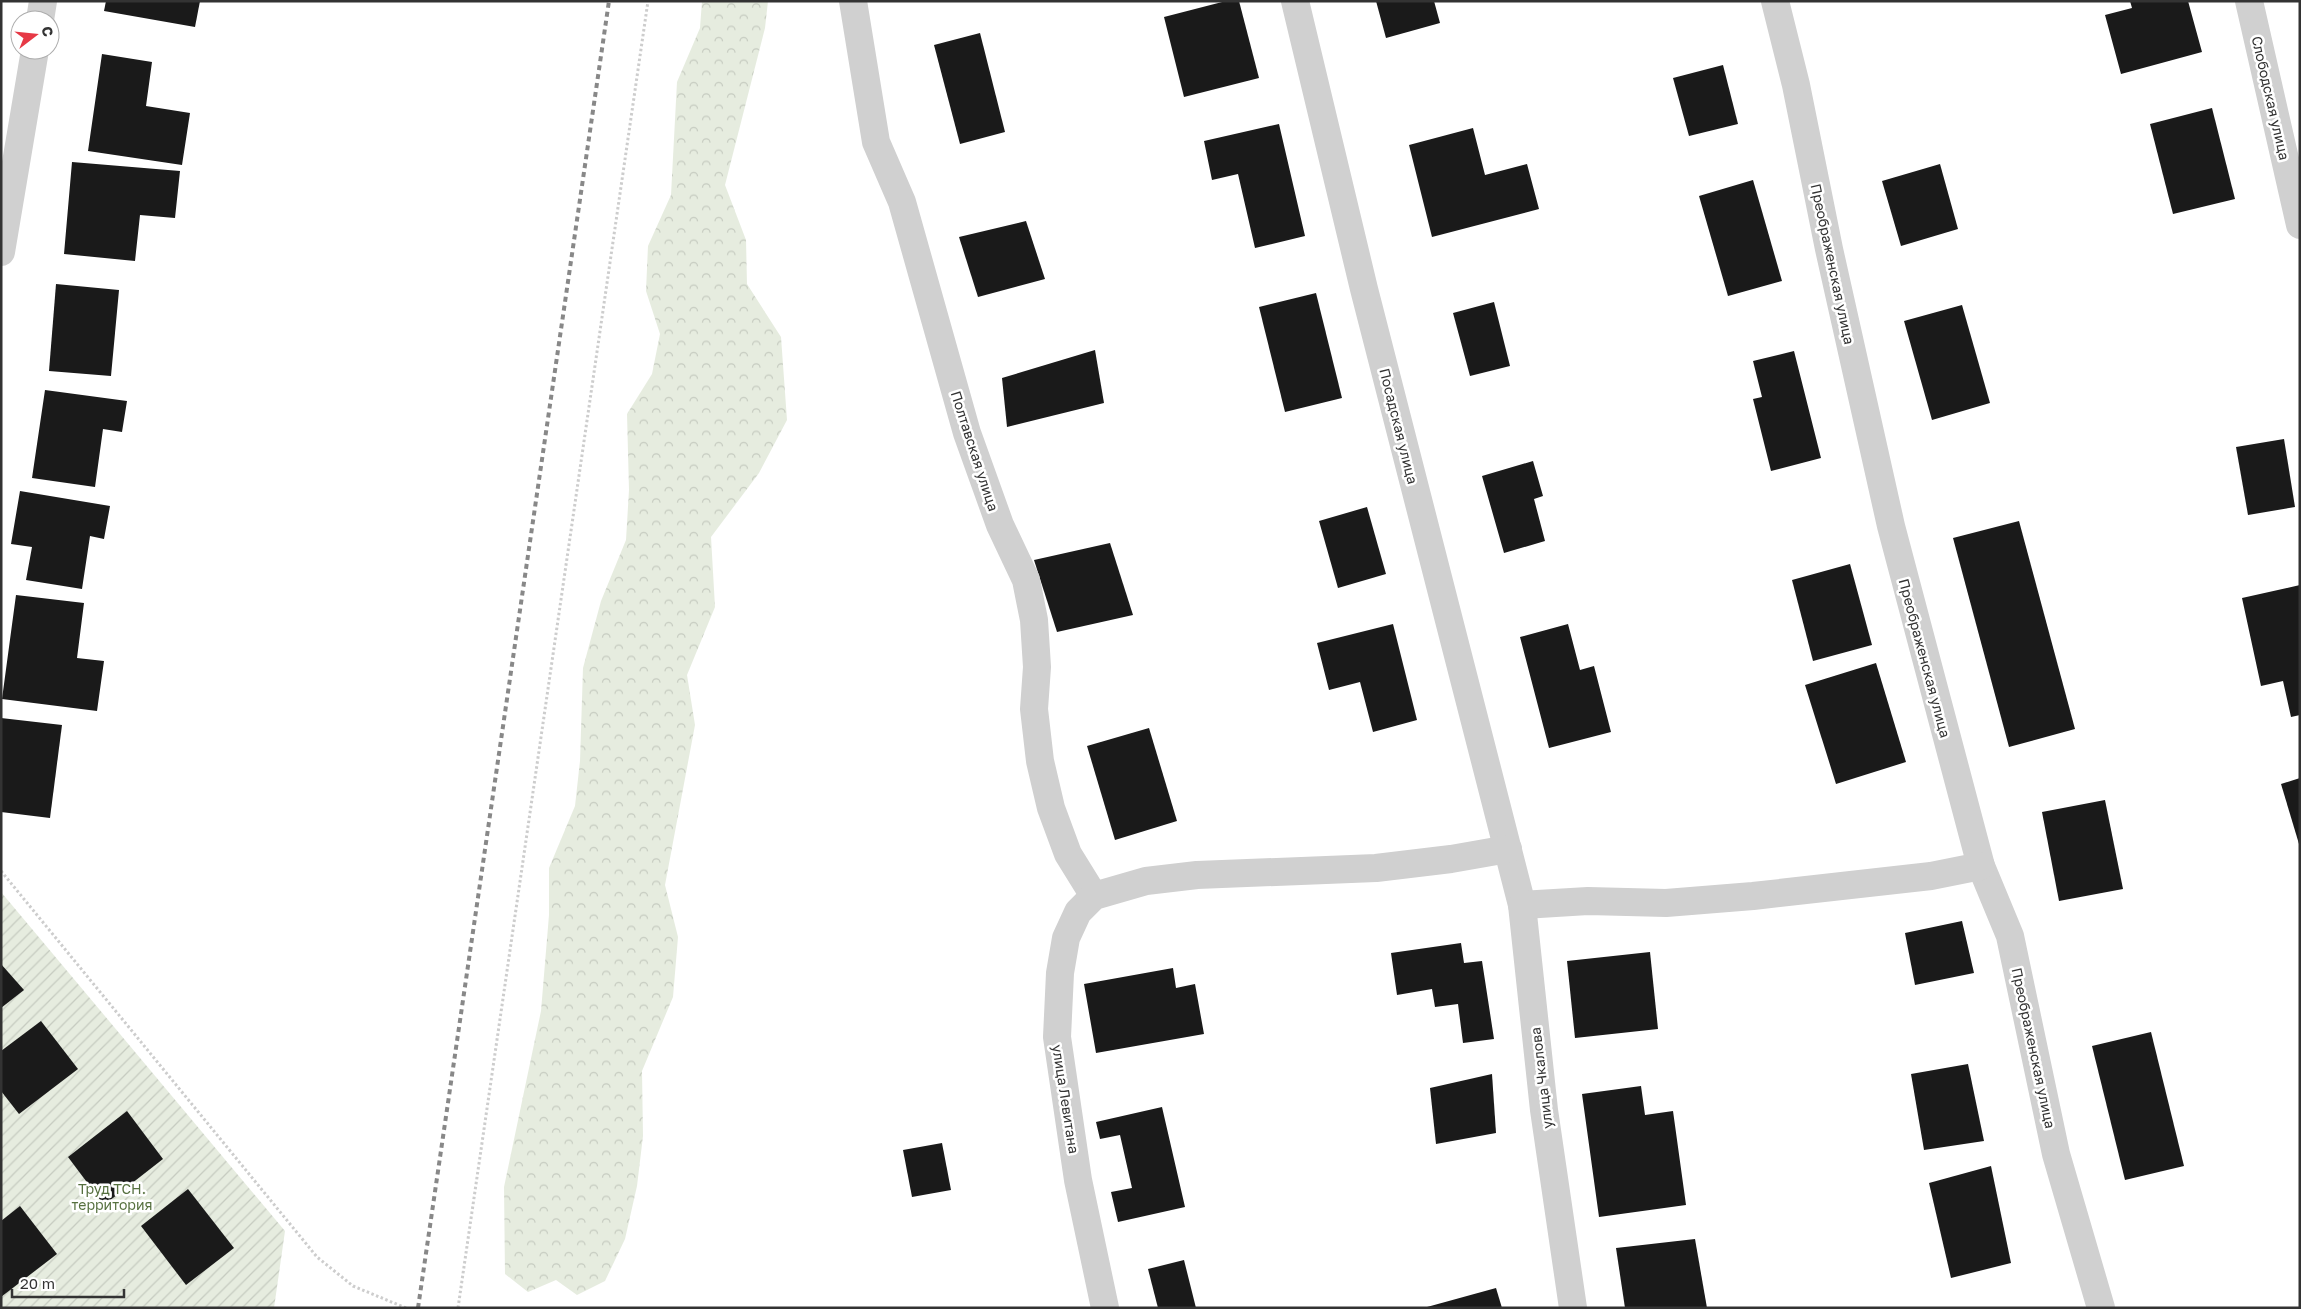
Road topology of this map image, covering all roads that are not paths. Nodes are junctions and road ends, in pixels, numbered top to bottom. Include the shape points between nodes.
1 (853, 1) edge
2 (1295, 1) edge
3 (1775, 1) edge
4 (2249, 1) edge
5 (33, 60) edge
6 (2300, 225) edge
7 (1, 252) edge
8 (1508, 848) junction
9 (1981, 866) junction
10 (1094, 896) junction
11 (1522, 905) junction
12 (1105, 1308) edge
13 (1573, 1308) edge
14 (2101, 1308) edge

1 - 10 street, Полтавская улица via 876,142 902,202 967,433 1000,525 1026,580 1034,620 1037,667 1034,709 1040,761 1051,808 1068,854
2 - 8 street, Посадская улица via 1364,289
3 - 9 street, Преображенская улица via 1891,526
4 - 6 street, Слободская улица
5 - 7 street
8 - 10 street via 1376,868 1197,875 1146,881
8 - 11 street, улица Чкалова
9 - 11 street via 1931,876 1753,896 1666,903 1588,900
9 - 14 street, Преображенская улица via 2010,936 2056,1154
10 - 12 street, улица Левитана via 1078,912 1066,938 1056,1037 1078,1180
11 - 13 street, улица Чкалова via 1544,1110

